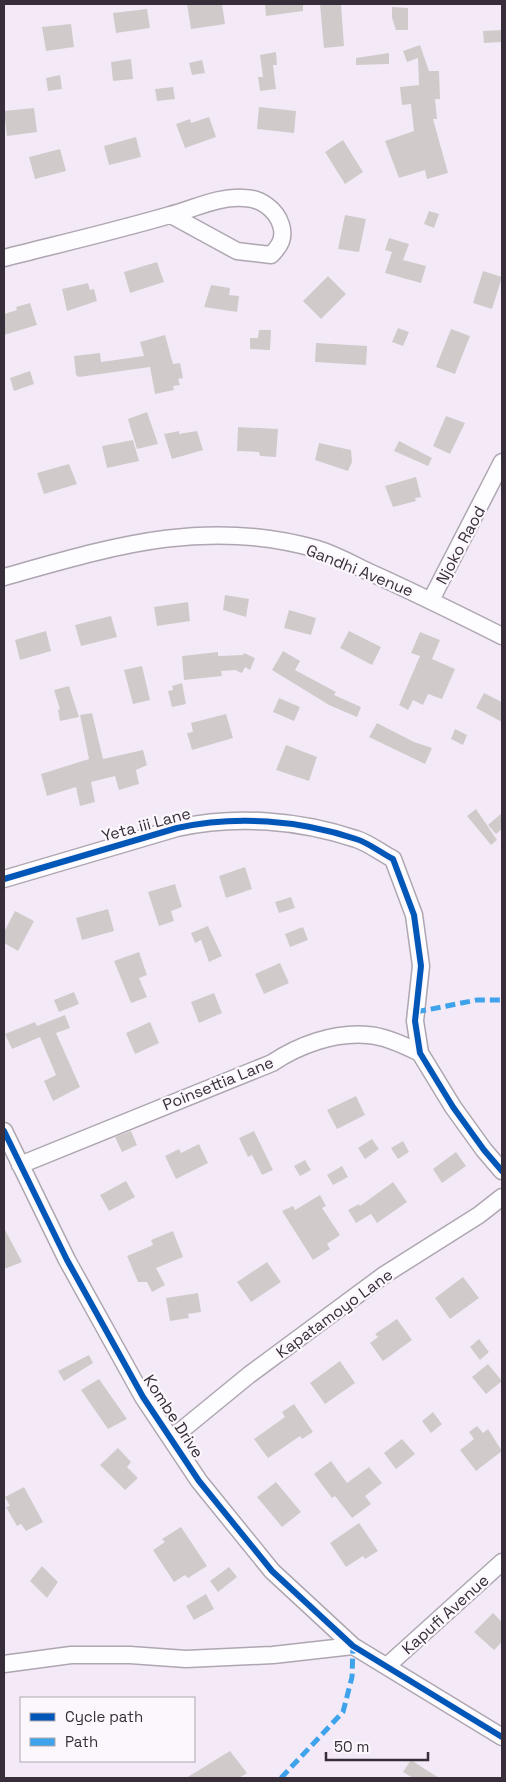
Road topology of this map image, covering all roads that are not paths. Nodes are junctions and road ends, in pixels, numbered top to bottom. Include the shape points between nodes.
1 (171, 215) junction
2 (4, 258) edge
3 (502, 462) edge
4 (4, 577) edge
5 (430, 600) junction
6 (502, 636) edge
7 (4, 879) edge
8 (420, 1053) junction
9 (4, 1131) edge
10 (20, 1165) junction
11 (502, 1171) edge
12 (502, 1197) edge
13 (172, 1438) junction
14 (502, 1562) edge
15 (354, 1646) junction
16 (4, 1664) edge
17 (387, 1666) junction
18 (502, 1738) edge

1 - 1 street via 229,198 246,198 272,208 281,224 282,238 280,246 271,255 237,251
1 - 2 street
3 - 5 street, Njoko Raod
4 - 5 street, Gandhi Avenue via 126,544 162,538 236,534 318,549
5 - 6 street, Gandhi Avenue
7 - 8 street, Yeta iii Lane via 200,823 268,822 303,826 357,840 393,859 414,915 421,966 415,1021
8 - 10 street, Poinsettia Lane via 370,1035 341,1036 302,1045 272,1064
8 - 11 street via 453,1107
9 - 10 street, Kombe Drive
10 - 13 street, Kombe Drive via 67,1260 143,1397
12 - 13 street, Kapatamoyo Lane via 384,1275 249,1374
13 - 15 street, Kombe Drive via 199,1481 272,1570
14 - 17 street, Kapufi Avenue
15 - 16 street via 273,1655 186,1659 71,1655
15 - 17 street, Kombe Drive
17 - 18 street, Kombe Drive

